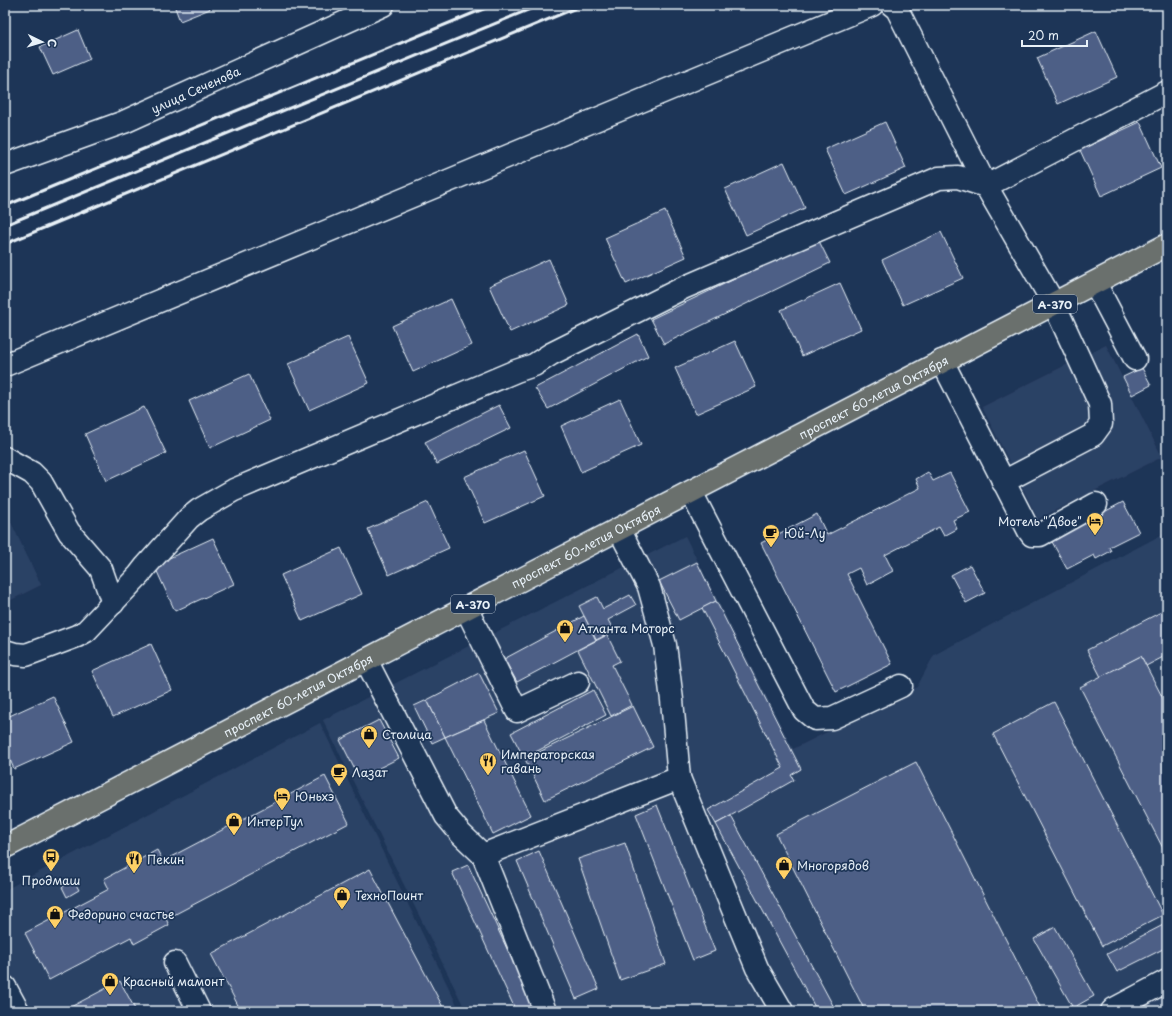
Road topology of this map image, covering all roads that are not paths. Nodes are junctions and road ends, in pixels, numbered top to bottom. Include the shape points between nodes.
1 (383, 5) edge
2 (872, 5) edge
3 (892, 5) edge
4 (1167, 92) edge
5 (5, 165) edge
6 (986, 186) junction
7 (1167, 246) edge
8 (1095, 283) junction
9 (1054, 304) junction
10 (1135, 359) dead end
11 (942, 361) junction
12 (5, 365) edge
13 (5, 458) edge
14 (1003, 482) junction
15 (691, 492) junction
16 (1096, 504) dead end
17 (619, 529) junction
18 (114, 603) junction
19 (466, 608) junction
20 (5, 651) edge
21 (366, 660) junction
22 (578, 682) dead end
23 (901, 686) dead end
24 (679, 778) junction
25 (5, 847) edge
26 (483, 855) junction
27 (175, 963) dead end
28 (1167, 982) edge
29 (5, 987) edge
30 (18, 1011) edge
31 (199, 1011) edge
32 (545, 1011) edge
33 (782, 1011) edge
34 (1112, 1011) edge

1 - 5 street, улица Сеченова via 124,122
2 - 12 street
3 - 6 street via 897,9
4 - 6 street
6 - 9 street
6 - 18 street via 958,177 939,178 683,288 534,365 234,490 189,518
7 - 8 highway, проспект 60-летия Октября / А-370
8 - 9 highway, проспект 60-летия Октября / А-370
8 - 10 street
9 - 11 highway, проспект 60-летия Октября / А-370
9 - 14 street via 1100,404 1101,424 1093,435
11 - 14 street
11 - 15 highway, проспект 60-летия Октября / А-370
13 - 18 street via 32,473 41,482 69,532 101,568
14 - 16 street via 1032,535 1040,535
15 - 17 highway, проспект 60-летия Октября / А-370
15 - 23 street via 804,710 816,719 832,718
17 - 19 highway, проспект 60-летия Октября / А-370
17 - 24 street via 649,588 665,646
18 - 20 street via 86,631 77,636 26,655
19 - 21 highway, проспект 60-летия Октября / А-370
19 - 22 street via 517,711
21 - 25 highway, проспект 60-летия Октября / А-370
21 - 26 street via 446,816
24 - 26 street
24 - 33 street via 757,968
26 - 32 street
27 - 31 street
28 - 34 street
29 - 30 street

